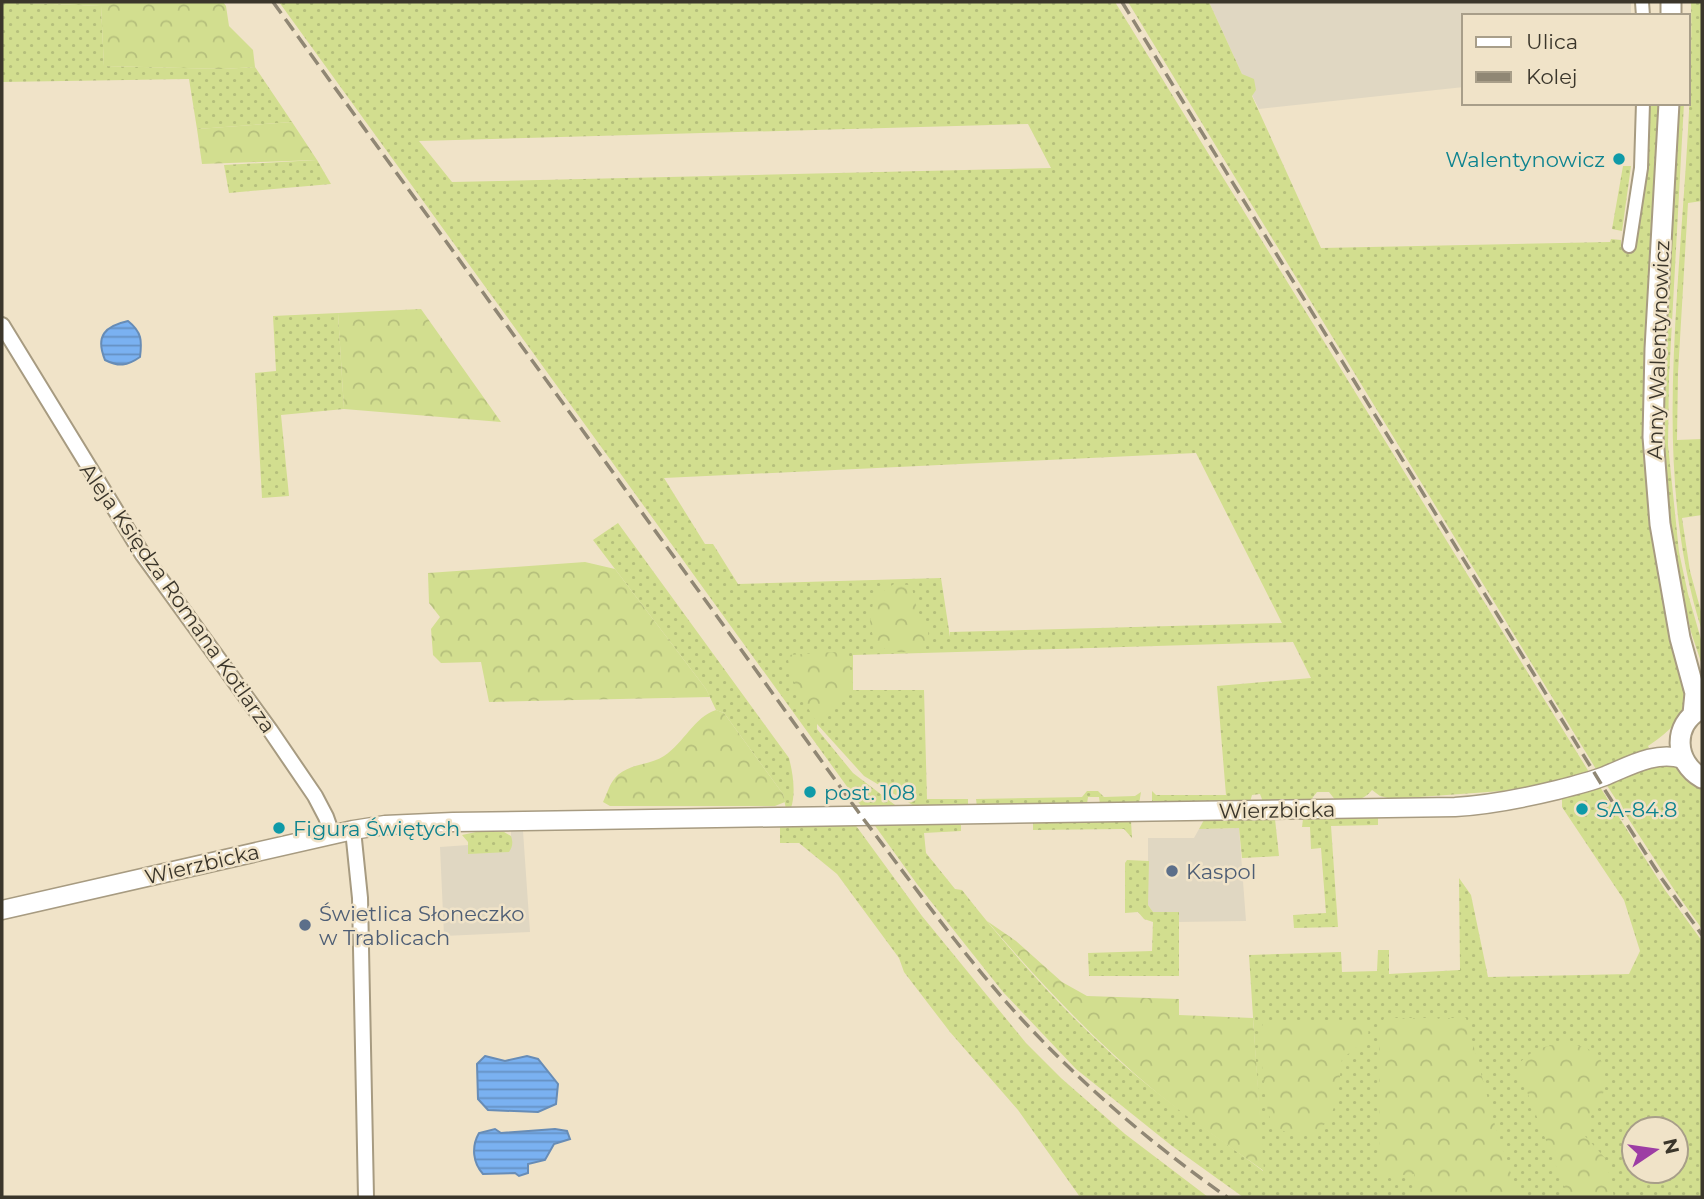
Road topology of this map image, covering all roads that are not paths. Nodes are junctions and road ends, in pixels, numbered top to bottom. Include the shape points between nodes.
1 (1643, 105) edge
2 (1669, 105) edge
3 (1629, 246) dead end
4 (2, 325) edge
5 (1673, 596) junction
6 (1702, 676) edge
7 (1698, 711) edge
8 (1681, 733) junction
9 (1683, 759) junction
10 (1637, 762) junction
11 (1702, 778) edge
12 (353, 830) junction
13 (332, 834) junction
14 (2, 910) edge
15 (366, 1197) edge

1 - 3 street via 1641,168
2 - 5 main road, Anny Walentynowicz via 1652,412 1660,524
4 - 13 street, Aleja Księdza Romana Kotlarza via 143,555 270,730 314,796
5 - 6 main road, Anny Walentynowicz
5 - 7 main road, Anny Walentynowicz
7 - 8 main road
8 - 9 main road
8 - 10 main road, Wierzbicka
9 - 10 main road, Wierzbicka via 1669,756
9 - 11 main road
10 - 12 main road, Wierzbicka via 1555,791 1471,806 453,822
12 - 13 main road, Wierzbicka
12 - 15 street via 360,898
13 - 14 main road, Wierzbicka

